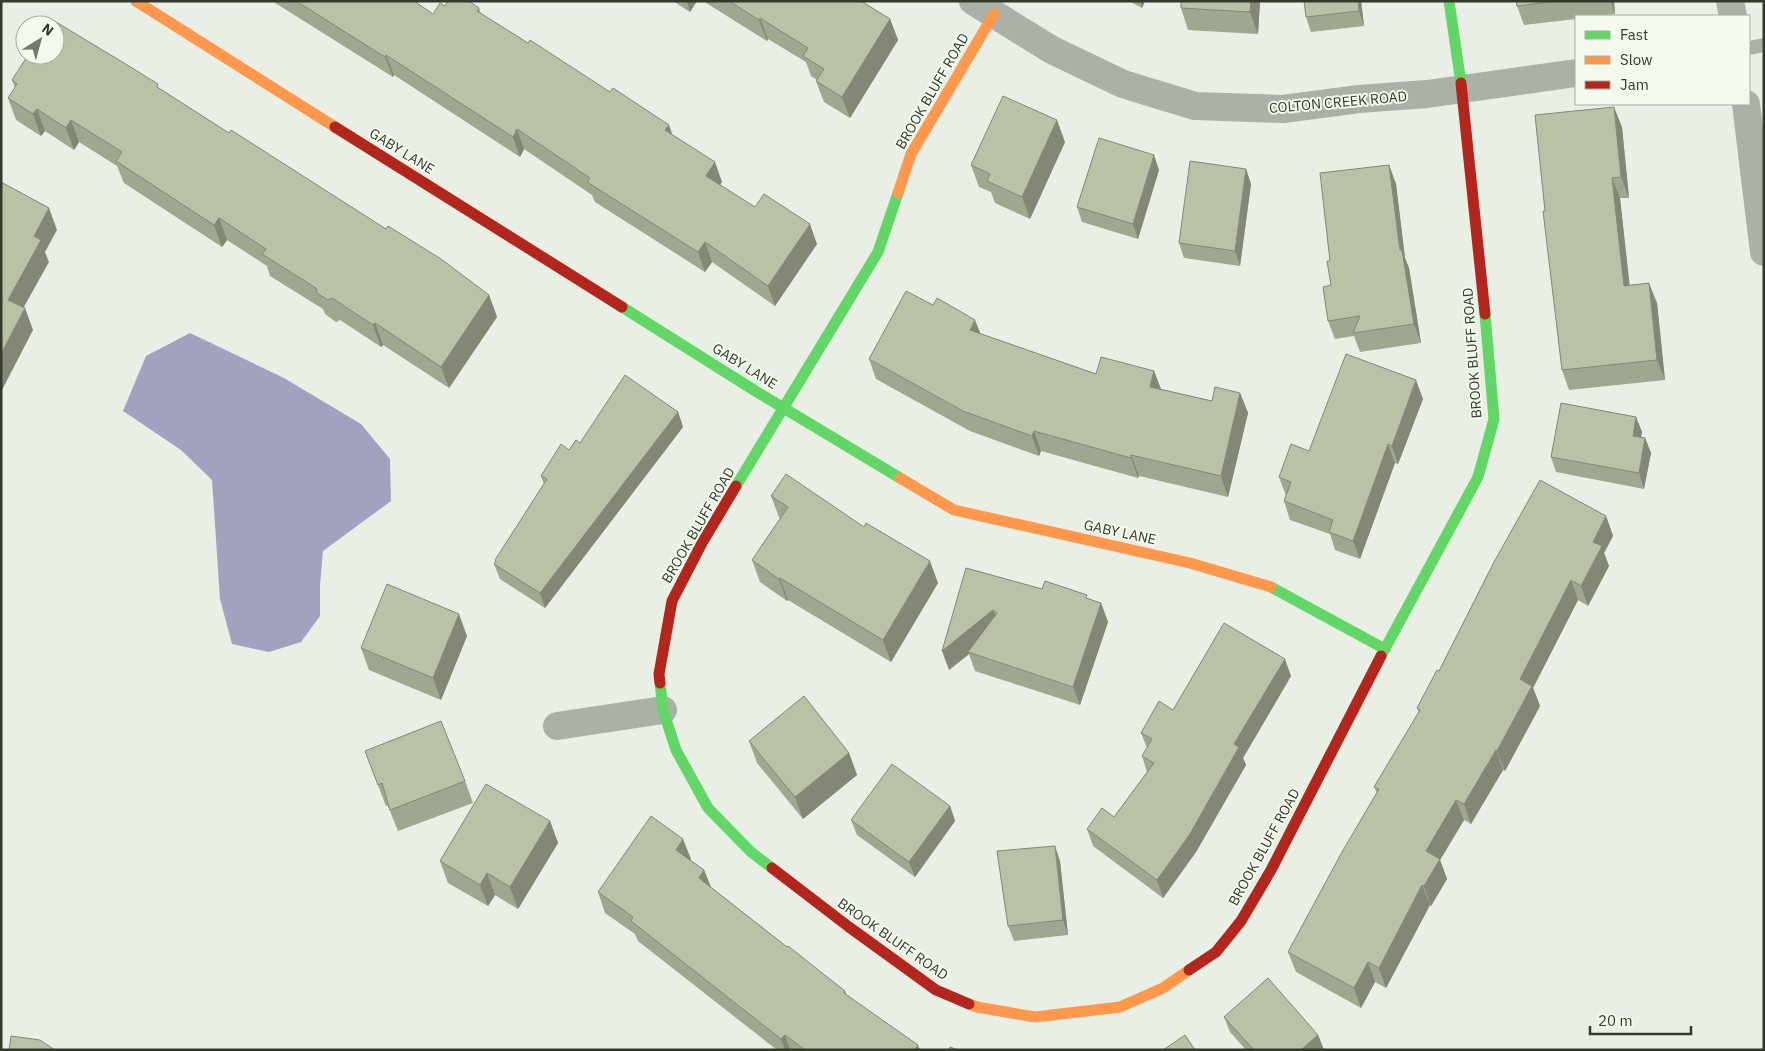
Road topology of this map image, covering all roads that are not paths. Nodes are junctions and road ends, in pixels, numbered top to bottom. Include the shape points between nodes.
1 (136, 1) edge
2 (1449, 1) edge
3 (1730, 1) edge
4 (984, 8) edge
5 (1733, 15) edge
6 (1764, 45) edge
7 (1750, 48) edge
8 (1575, 73) edge
9 (1462, 88) junction
10 (1746, 105) edge
11 (1764, 252) edge
12 (784, 408) junction
13 (1385, 649) junction
14 (663, 710) junction
15 (557, 726) dead end

1 - 12 street, GABY LANE
2 - 9 street, BROOK BLUFF ROAD
3 - 5 street
4 - 9 street, COLTON CREEK ROAD via 1052,50 1122,84 1195,106 1283,109
4 - 12 street, BROOK BLUFF ROAD via 911,154 878,252
6 - 7 lane
8 - 9 street, COLTON CREEK ROAD
9 - 13 street, BROOK BLUFF ROAD via 1494,419 1478,477
10 - 11 street
12 - 13 street, GABY LANE via 954,510 1190,563 1266,584
12 - 14 street, BROOK BLUFF ROAD via 702,543 672,600 659,674
13 - 14 street, BROOK BLUFF ROAD via 1271,870 1241,921 1216,952 1163,988 1120,1007 1036,1017 977,1007 936,990 751,852 708,808 676,750
14 - 15 street

